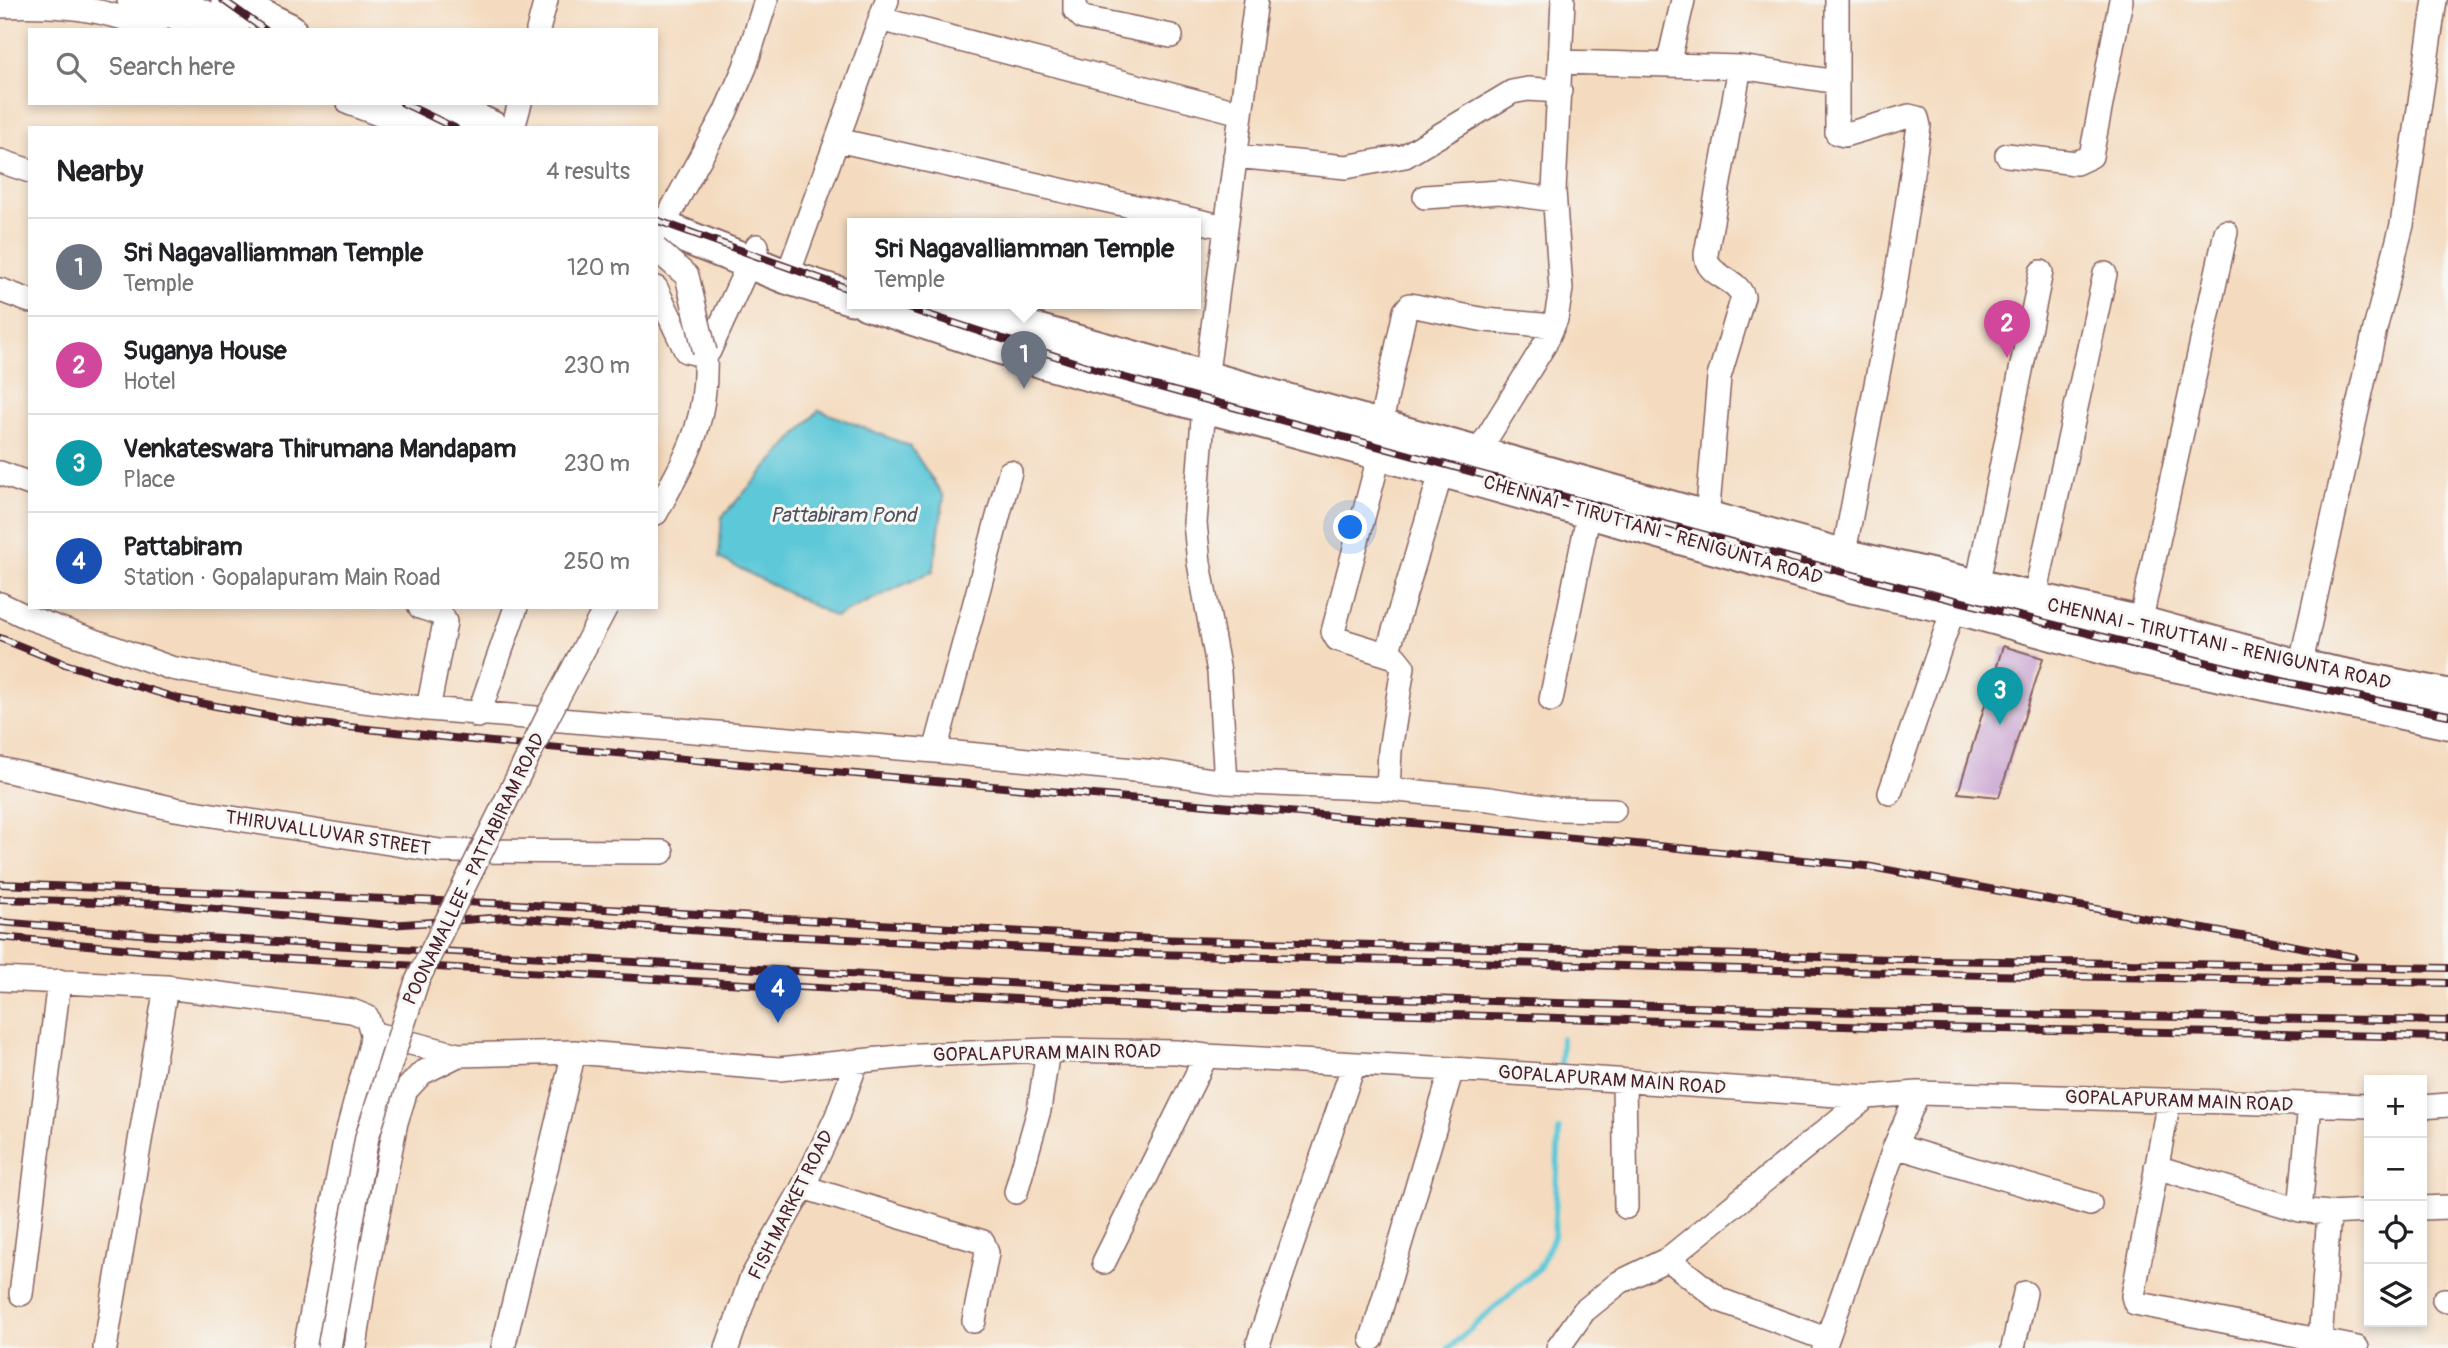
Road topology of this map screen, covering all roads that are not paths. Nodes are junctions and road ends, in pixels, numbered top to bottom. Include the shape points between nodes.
1 (129, 0) edge
2 (166, 0) edge
3 (546, 0) edge
4 (766, 0) edge
5 (1075, 0) edge
6 (1256, 0) edge
7 (1563, 0) edge
8 (1683, 0) edge
9 (1837, 0) edge
10 (2121, 0) edge
11 (2435, 0) edge
12 (0, 6) edge
13 (883, 9) edge
14 (224, 14) edge
15 (151, 28) edge
16 (281, 28) edge
17 (539, 28) edge
18 (1171, 36) dead end
19 (1562, 62) junction
20 (1668, 65) junction
21 (1740, 67) junction
22 (1837, 82) junction
23 (1560, 91) junction
24 (355, 105) edge
25 (445, 105) edge
26 (519, 105) edge
27 (1241, 113) junction
28 (399, 119) edge
29 (433, 126) edge
30 (488, 126) edge
31 (514, 126) edge
32 (837, 140) junction
33 (2007, 155) dead end
34 (1235, 156) junction
35 (0, 161) edge
36 (28, 170) edge
37 (1425, 197) dead end
38 (1554, 201) junction
39 (1189, 218) edge
40 (1201, 221) edge
41 (660, 225) edge
42 (1225, 226) junction
43 (2226, 232) dead end
44 (754, 254) junction
45 (790, 268) junction
46 (2041, 272) dead end
47 (2105, 274) dead end
48 (847, 277) edge
49 (0, 290) edge
50 (658, 292) edge
51 (847, 296) edge
52 (28, 300) edge
53 (885, 309) edge
54 (955, 309) edge
55 (1553, 326) junction
56 (1205, 394) junction
57 (1380, 440) junction
58 (1478, 454) junction
59 (1442, 470) junction
60 (0, 472) edge
61 (1010, 472) dead end
62 (28, 483) edge
63 (658, 509) edge
64 (1589, 512) junction
65 (1707, 519) junction
66 (1841, 569) junction
67 (1965, 597) junction
68 (2034, 601) junction
69 (0, 604) edge
70 (426, 609) edge
71 (515, 609) edge
72 (605, 609) edge
73 (2140, 623) junction
74 (1387, 654) junction
75 (2300, 667) junction
76 (2448, 696) edge
77 (1551, 700) dead end
78 (428, 709) junction
79 (478, 716) junction
80 (2448, 722) edge
81 (935, 751) junction
82 (0, 769) edge
83 (1227, 782) junction
84 (1388, 789) junction
85 (1890, 793) dead end
86 (1614, 810) dead end
87 (662, 852) dead end
88 (0, 979) edge
89 (59, 981) junction
90 (166, 987) junction
91 (372, 1033) junction
92 (1048, 1050) junction
93 (574, 1052) junction
94 (458, 1055) junction
95 (1206, 1056) junction
96 (856, 1063) junction
97 (1354, 1064) junction
98 (1452, 1069) junction
99 (1625, 1081) junction
100 (1918, 1093) junction
101 (1867, 1097) junction
102 (2169, 1100) junction
103 (2310, 1104) junction
104 (2448, 1105) edge
105 (2364, 1106) edge
106 (2427, 1107) edge
107 (1895, 1146) junction
108 (2156, 1167) junction
109 (803, 1188) junction
110 (1016, 1192) dead end
111 (2090, 1204) dead end
112 (1626, 1207) dead end
113 (2448, 1207) edge
114 (2427, 1208) edge
115 (2300, 1210) junction
116 (2364, 1211) edge
117 (2329, 1213) junction
118 (1668, 1259) junction
119 (1104, 1262) dead end
120 (2025, 1293) dead end
121 (21, 1294) dead end
122 (974, 1321) dead end
123 (1371, 1339) dead end
124 (2320, 1342) junction
125 (1258, 1344) dead end
126 (1825, 1344) edge
127 (105, 1348) edge
128 (305, 1348) edge
129 (329, 1348) edge
130 (355, 1348) edge
131 (503, 1348) edge
132 (727, 1348) edge
133 (1558, 1348) edge
134 (2013, 1348) edge
135 (2357, 1348) edge

1 - 14 street
2 - 14 highway
3 - 17 street
4 - 41 street via 725,113
5 - 18 street via 1075,10 1083,18
6 - 27 street
7 - 19 street
8 - 20 street
9 - 22 street
10 - 33 street via 2091,156 2076,163
11 - 75 street via 2402,225
12 - 15 street via 82,7
13 - 27 street
13 - 32 street
14 - 16 highway
19 - 20 street
19 - 23 street
20 - 21 street
21 - 22 street
21 - 65 street via 1706,254 1711,269 1738,287 1743,297 1719,377
22 - 66 street via 1837,133 1844,135 1909,116 1917,118 1919,126 1896,280
23 - 34 street via 1512,92 1405,156 1346,167
23 - 38 street
24 - 28 street
25 - 30 highway
26 - 31 street
27 - 34 street
28 - 29 highway
32 - 39 street
32 - 45 street
34 - 42 street
35 - 36 street
37 - 38 street via 1500,192
38 - 55 street via 1561,289
40 - 42 street
41 - 44 highway
41 - 63 street, bridge via 687,276 705,352 706,388 696,438
42 - 56 street
43 - 73 street
44 - 45 highway
44 - 50 street via 709,351 686,351
45 - 48 highway
45 - 51 highway
46 - 67 street
47 - 68 street
49 - 52 street
53 - 56 highway, CHENNAI - TIRUTTANI - RENIGUNTA ROAD via 1045,362
54 - 56 highway, CHENNAI - TIRUTTANI - RENIGUNTA ROAD
55 - 57 street via 1485,320 1410,305 1405,311
55 - 58 street
56 - 57 highway, CHENNAI - TIRUTTANI - RENIGUNTA ROAD
56 - 83 street via 1195,523 1219,672
57 - 58 highway, CHENNAI - TIRUTTANI - RENIGUNTA ROAD
57 - 59 highway, CHENNAI - TIRUTTANI - RENIGUNTA ROAD
57 - 74 street via 1333,632 1337,639
58 - 65 highway, CHENNAI - TIRUTTANI - RENIGUNTA ROAD
59 - 64 highway, CHENNAI - TIRUTTANI - RENIGUNTA ROAD
59 - 74 street
60 - 62 street
61 - 81 street
64 - 66 highway, CHENNAI - TIRUTTANI - RENIGUNTA ROAD
64 - 77 street
65 - 66 highway, CHENNAI - TIRUTTANI - RENIGUNTA ROAD
66 - 67 highway, CHENNAI - TIRUTTANI - RENIGUNTA ROAD
67 - 68 highway, CHENNAI - TIRUTTANI - RENIGUNTA ROAD
67 - 80 highway, CHENNAI - TIRUTTANI - RENIGUNTA ROAD via 2138,657
67 - 85 street
68 - 73 highway, CHENNAI - TIRUTTANI - RENIGUNTA ROAD
69 - 78 street via 171,668
70 - 78 street via 441,614 446,622
71 - 79 street
72 - 129 street, POONAMALLEE - PATTABIRAM ROAD, bridge via 417,981 367,1137
73 - 75 highway, CHENNAI - TIRUTTANI - RENIGUNTA ROAD
74 - 84 street via 1401,661 1404,671
75 - 76 highway, CHENNAI - TIRUTTANI - RENIGUNTA ROAD
78 - 79 street
79 - 81 street
81 - 83 street
82 - 87 street, THIRUVALLUVAR STREET via 175,809 440,851
83 - 84 street
84 - 86 street via 1557,809
88 - 89 street
89 - 90 street
89 - 121 street
90 - 91 street via 352,1011 367,1017
90 - 127 street
91 - 94 street
91 - 128 street via 345,1141
92 - 95 street, GOPALAPURAM MAIN ROAD
92 - 96 street, GOPALAPURAM MAIN ROAD via 920,1055
92 - 110 street via 1040,1110
93 - 94 street, GOPALAPURAM MAIN ROAD
93 - 96 street, GOPALAPURAM MAIN ROAD via 779,1069
93 - 131 street
94 - 130 street via 422,1073 406,1090 396,1122
95 - 97 street, GOPALAPURAM MAIN ROAD
95 - 119 street
96 - 109 street, FISH MARKET ROAD
97 - 98 street, GOPALAPURAM MAIN ROAD
97 - 125 street
98 - 99 street, GOPALAPURAM MAIN ROAD
98 - 123 street
99 - 101 street, GOPALAPURAM MAIN ROAD
99 - 112 street
100 - 101 street, GOPALAPURAM MAIN ROAD
100 - 102 street, GOPALAPURAM MAIN ROAD
100 - 107 street
101 - 118 street
102 - 103 street, GOPALAPURAM MAIN ROAD
102 - 108 street
103 - 105 street, GOPALAPURAM MAIN ROAD
103 - 115 street
104 - 106 street
107 - 111 street
107 - 126 street
108 - 115 street
108 - 124 street via 2135,1303
109 - 122 street via 983,1241 987,1253
109 - 132 street, FISH MARKET ROAD via 751,1279
113 - 114 street
115 - 117 street
116 - 117 street
117 - 124 street
118 - 126 street via 1720,1300
118 - 133 street via 1620,1282 1593,1303
120 - 134 street
124 - 135 street

